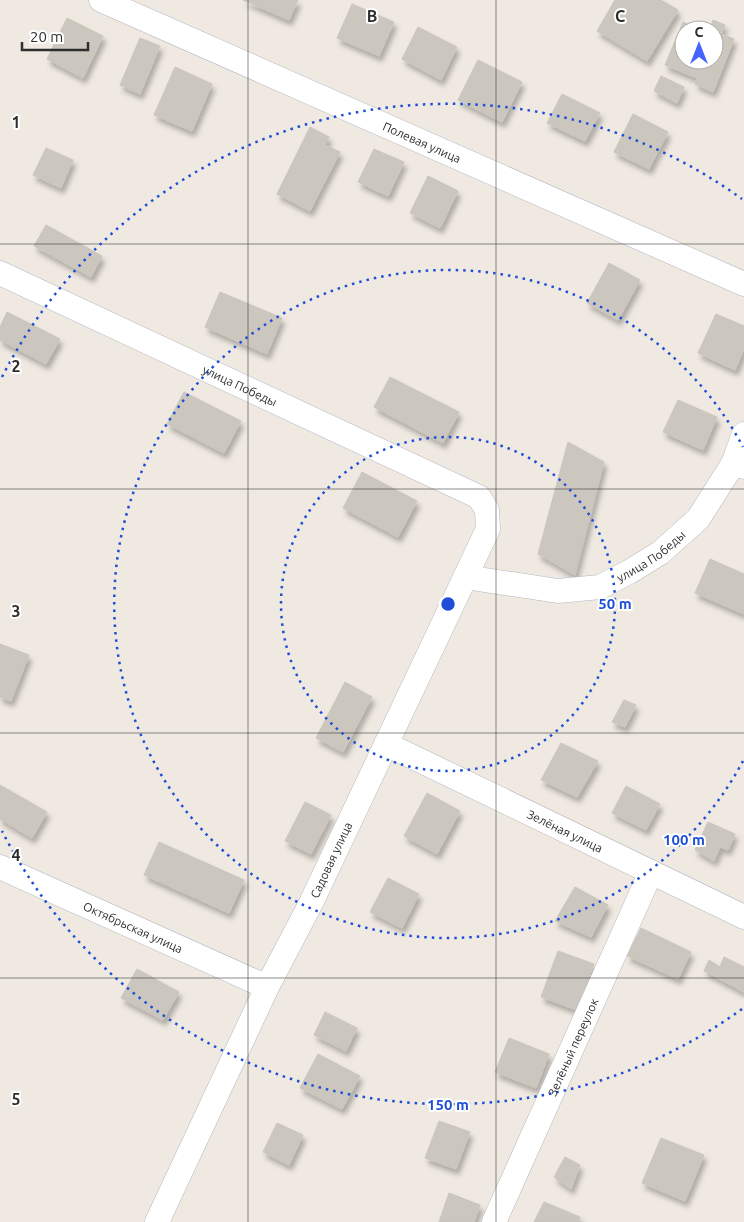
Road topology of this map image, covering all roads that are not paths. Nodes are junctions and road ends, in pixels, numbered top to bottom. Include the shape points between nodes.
1 (101, 0) edge
2 (0, 274) edge
3 (744, 284) edge
4 (744, 434) edge
5 (739, 466) edge
6 (479, 497) joint
7 (465, 577) junction
8 (386, 744) junction
9 (0, 867) edge
10 (651, 872) junction
11 (744, 917) edge
12 (267, 987) junction
13 (157, 1222) edge
14 (494, 1222) edge

1 - 3 street, Полевая улица
2 - 6 street, улица Победы
4 - 5 street, улица Победы
5 - 7 street, улица Победы via 698,519 660,553 600,587 558,591
6 - 7 street, Садовая улица via 488,510 488,529
7 - 8 street, Садовая улица
8 - 10 street, Зелёная улица
8 - 12 street, Садовая улица via 311,903
9 - 12 street, Октябрьская улица
10 - 11 street, Зелёная улица
10 - 14 street, Зелёный переулок
12 - 13 street, Садовая улица

